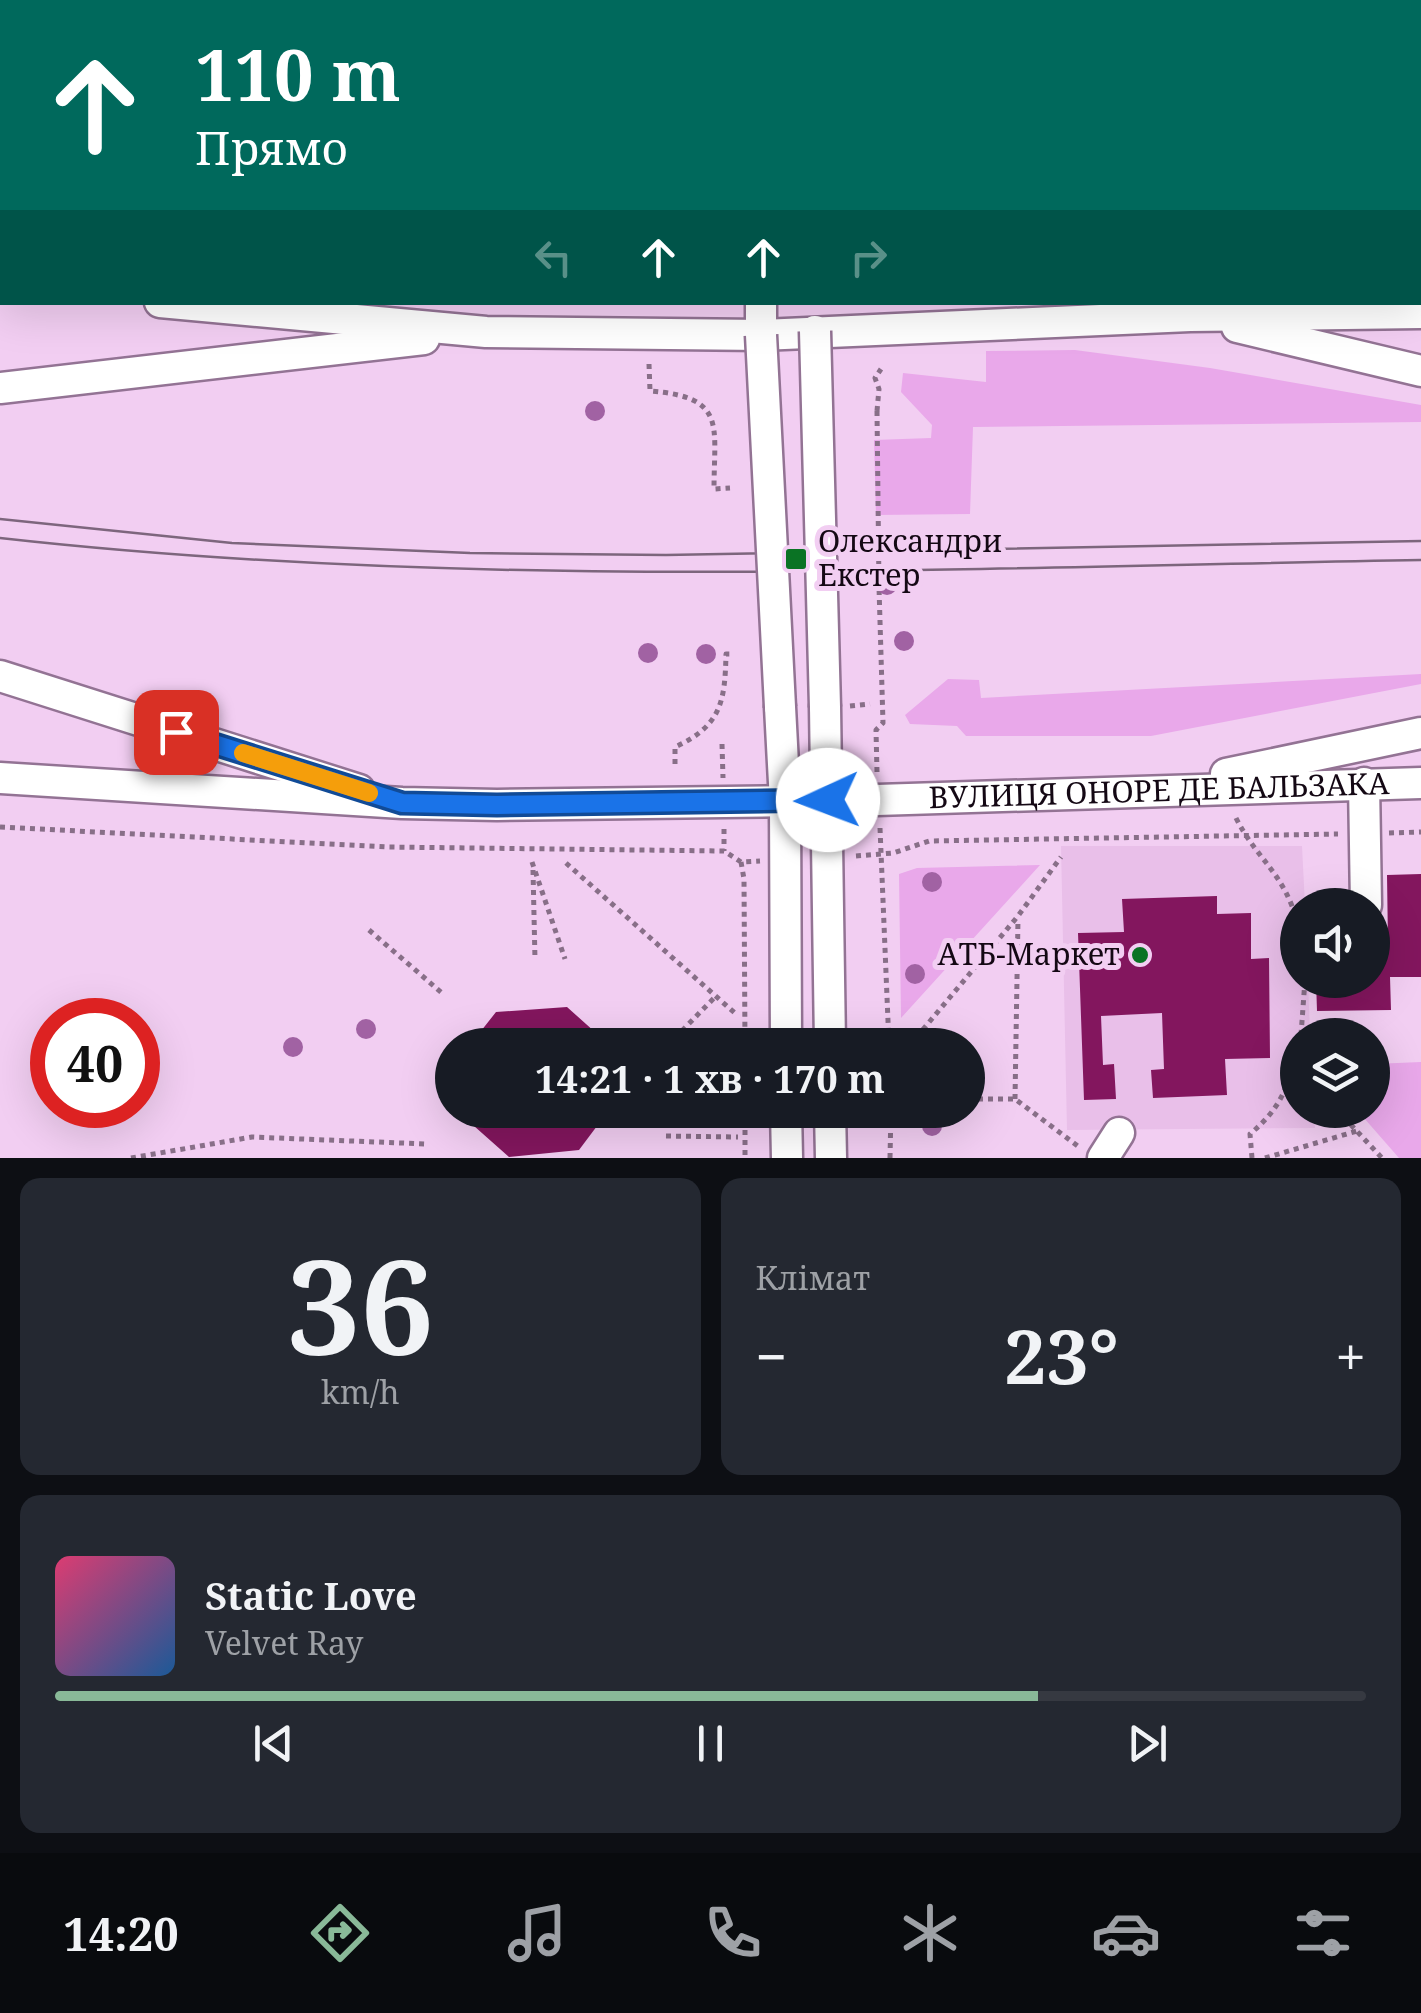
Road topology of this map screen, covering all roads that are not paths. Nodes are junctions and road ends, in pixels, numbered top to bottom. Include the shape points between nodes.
1 (193, 305) edge
2 (761, 305) edge
3 (1421, 313) edge
4 (1190, 316) junction
5 (814, 317) edge
6 (486, 332) junction
7 (761, 334) junction
8 (1421, 371) edge
9 (0, 388) edge
10 (0, 676) edge
11 (1421, 733) edge
12 (0, 778) edge
13 (1421, 783) edge
14 (1364, 784) junction
15 (1150, 791) junction
16 (828, 800) junction
17 (784, 802) junction
18 (402, 803) junction
19 (1366, 888) edge
20 (786, 1028) edge
21 (830, 1028) edge
22 (786, 1128) edge
23 (830, 1128) edge
24 (787, 1158) edge
25 (831, 1158) edge

1 - 6 street
2 - 7 street
3 - 4 street
4 - 5 street
4 - 8 street
5 - 7 street
5 - 16 street, bridge
6 - 7 street
6 - 9 street
7 - 17 street, bridge
10 - 18 street
11 - 15 street
12 - 18 street, ВУЛИЦЯ ОНОРЕ ДЕ БАЛЬЗАКА
13 - 14 street, ВУЛИЦЯ ОНОРЕ ДЕ БАЛЬЗАКА
14 - 15 street, ВУЛИЦЯ ОНОРЕ ДЕ БАЛЬЗАКА
14 - 19 street
15 - 16 street, ВУЛИЦЯ ОНОРЕ ДЕ БАЛЬЗАКА
16 - 17 street, ВУЛИЦЯ ОНОРЕ ДЕ БАЛЬЗАКА
16 - 21 street
17 - 18 street, ВУЛИЦЯ ОНОРЕ ДЕ БАЛЬЗАКА
17 - 20 street
22 - 24 street
23 - 25 street

